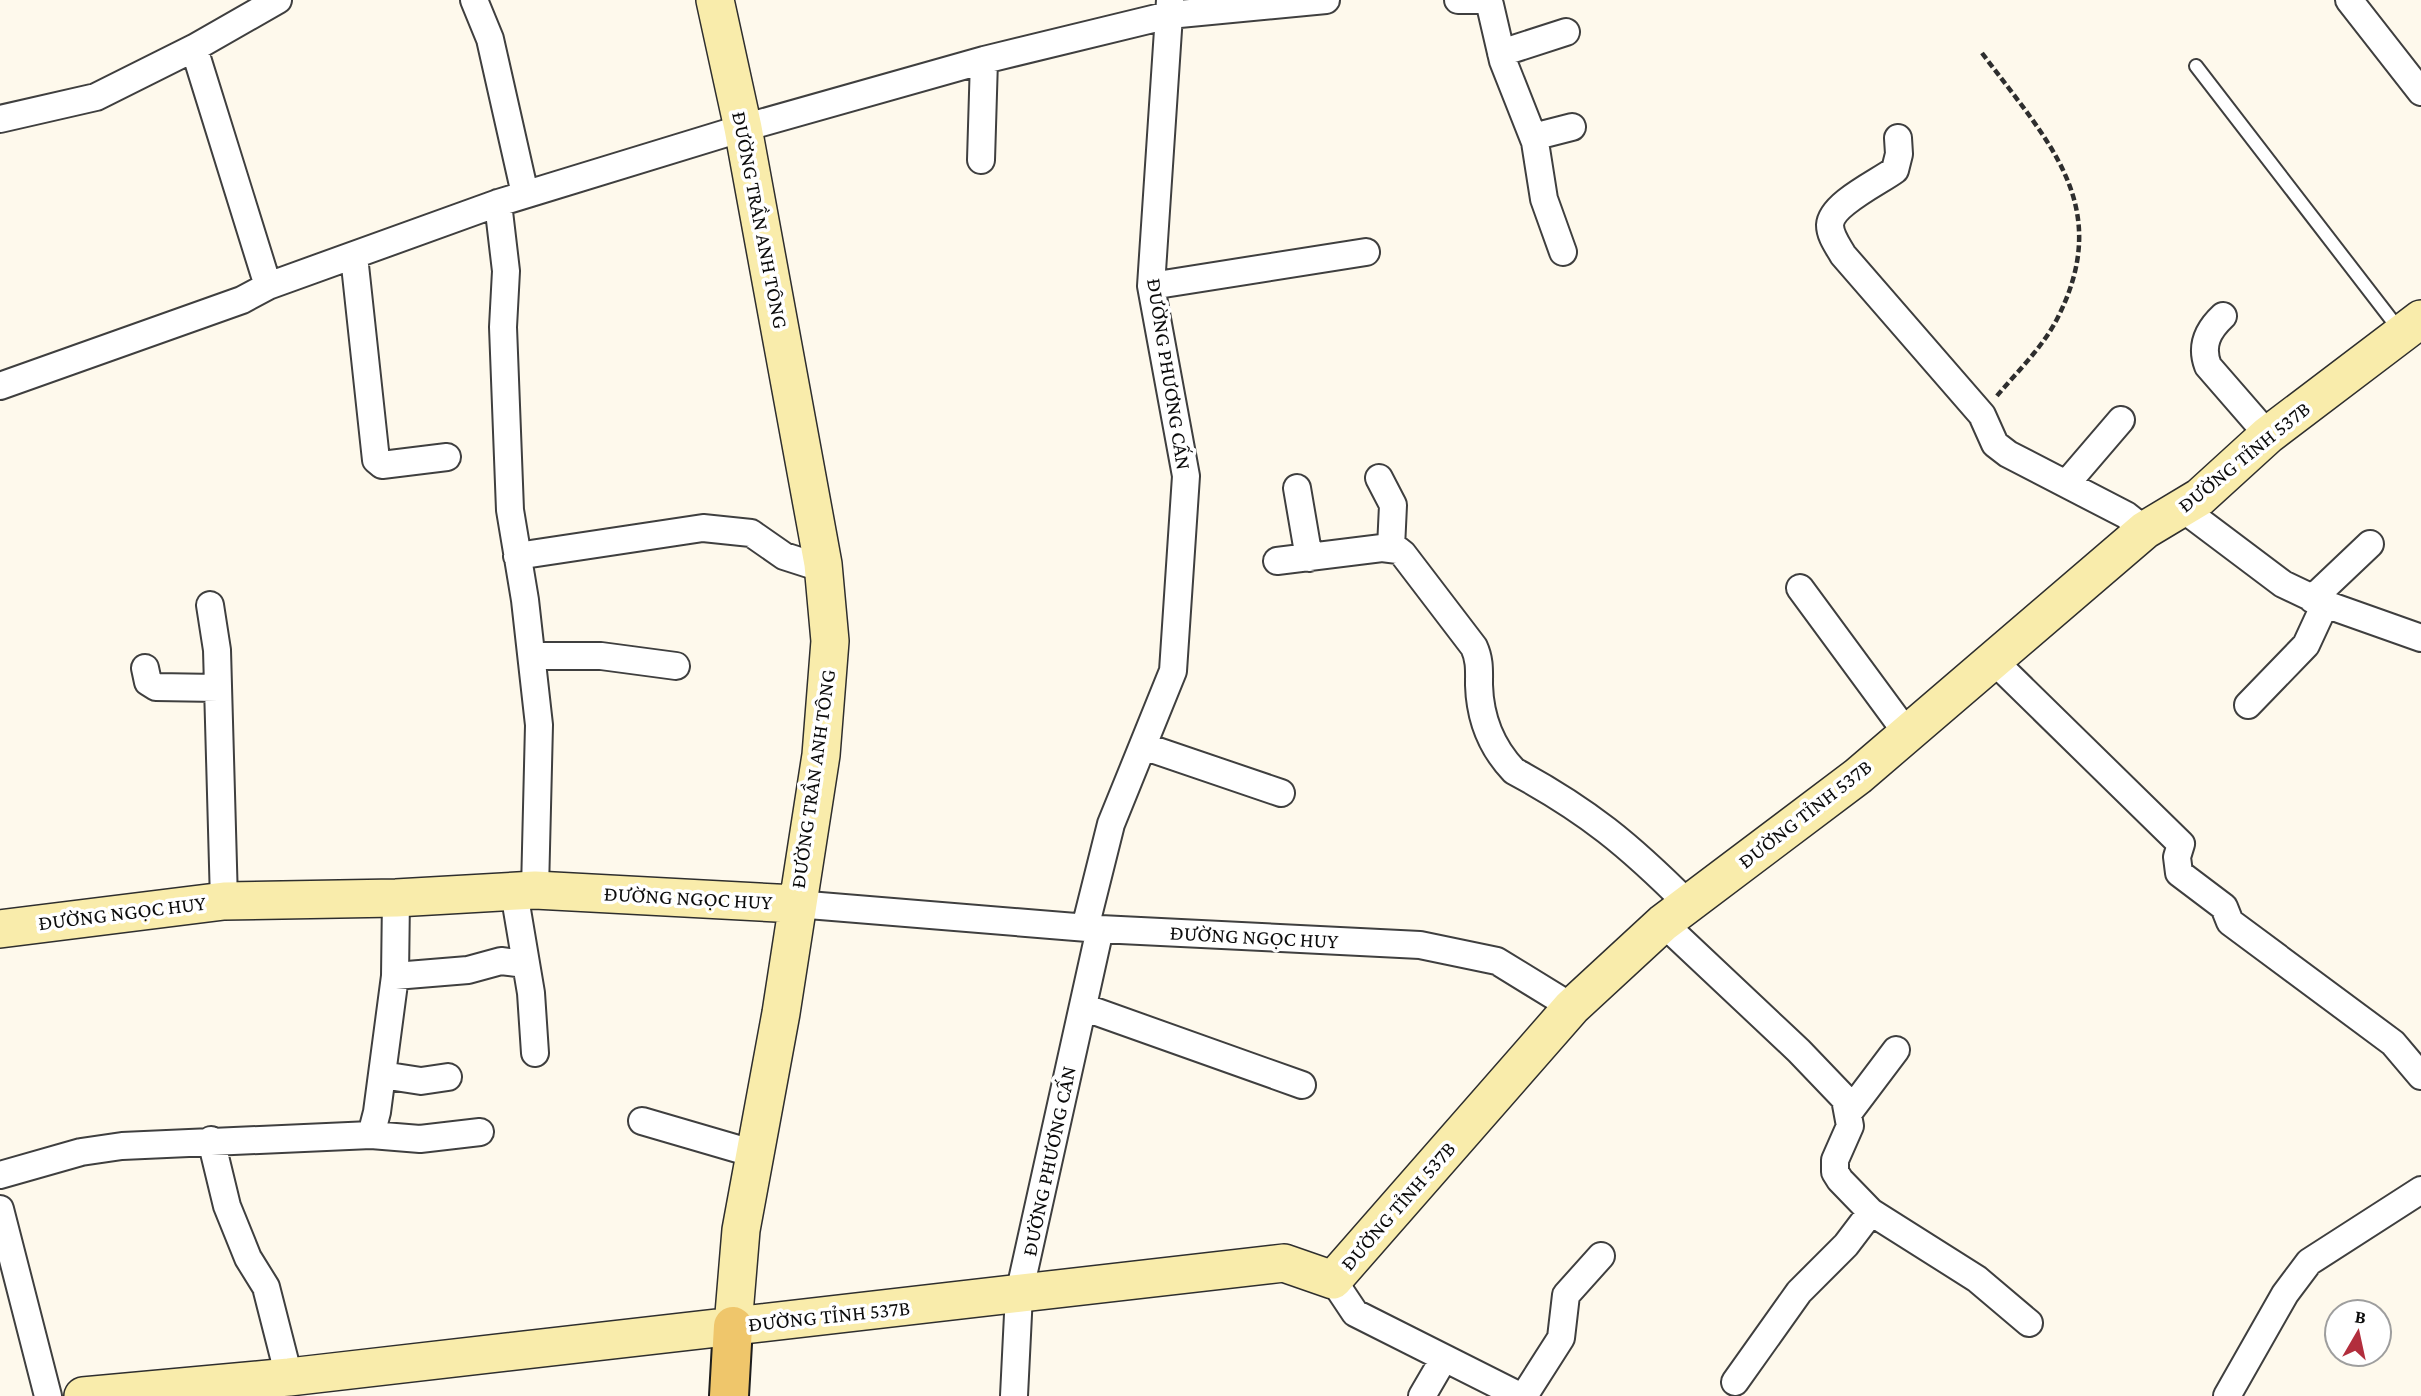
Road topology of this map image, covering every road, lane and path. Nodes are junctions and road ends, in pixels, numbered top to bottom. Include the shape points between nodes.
1 (278, 0) edge
2 (474, 0) edge
3 (715, 0) edge
4 (1326, 0) edge
5 (1458, 0) edge
6 (2358, 3) edge
7 (1169, 7) edge
8 (1566, 32) dead end
9 (194, 48) junction
10 (1501, 53) junction
11 (1982, 53) dead end
12 (984, 60) junction
13 (2196, 65) dead end
14 (2421, 92) edge
15 (0, 119) edge
16 (1572, 127) dead end
17 (743, 128) junction
18 (1533, 137) junction
19 (1898, 138) dead end
20 (981, 160) dead end
21 (525, 194) junction
22 (498, 203) junction
23 (1366, 251) dead end
24 (1563, 252) dead end
25 (354, 256) junction
26 (268, 286) junction
27 (1151, 286) junction
28 (2224, 316) dead end
29 (2412, 326) edge
30 (0, 386) edge
31 (1982, 415) junction
32 (2120, 420) dead end
33 (2269, 435) junction
34 (447, 457) dead end
35 (1379, 478) dead end
36 (2067, 483) junction
37 (1297, 488) dead end
38 (2182, 508) junction
39 (2145, 530) junction
40 (2370, 544) dead end
41 (1391, 548) junction
42 (517, 556) junction
43 (1309, 558) junction
44 (1277, 561) dead end
45 (824, 564) junction
46 (1800, 588) dead end
47 (2318, 601) junction
48 (210, 605) dead end
49 (2421, 638) edge
50 (533, 656) junction
51 (1992, 659) junction
52 (676, 666) dead end
53 (145, 667) dead end
54 (218, 688) junction
55 (2248, 705) dead end
56 (1906, 732) junction
57 (1143, 746) junction
58 (1281, 793) dead end
59 (524, 891) junction
60 (396, 898) junction
61 (224, 901) junction
62 (796, 904) junction
63 (1675, 913) junction
64 (1092, 928) junction
65 (0, 929) edge
66 (525, 964) junction
67 (395, 976) junction
68 (1083, 1007) junction
69 (1572, 1007) junction
70 (1896, 1050) dead end
71 (535, 1054) dead end
72 (382, 1075) junction
73 (2421, 1076) edge
74 (448, 1077) dead end
75 (1302, 1085) dead end
76 (1850, 1111) junction
77 (642, 1121) dead end
78 (480, 1132) dead end
79 (371, 1135) junction
80 (211, 1140) junction
81 (755, 1154) junction
82 (0, 1175) edge
83 (2421, 1190) edge
84 (0, 1209) edge
85 (1871, 1212) junction
86 (1601, 1256) dead end
87 (1333, 1280) junction
88 (1019, 1294) junction
89 (2029, 1324) dead end
90 (733, 1326) junction
91 (1443, 1360) junction
92 (289, 1377) junction
93 (1735, 1382) dead end
94 (254, 1387) edge
95 (48, 1396) edge
96 (83, 1396) edge
97 (729, 1396) edge
98 (1014, 1396) edge
99 (1422, 1396) edge
100 (1522, 1396) edge
101 (2227, 1396) edge

1 - 9 street
2 - 21 street via 489,39
3 - 17 main road, ĐƯỜNG TRẦN ANH TÔNG
4 - 7 street
5 - 10 street via 1483,0 1490,5
6 - 14 street
7 - 12 street
7 - 27 street, ĐƯỜNG PHƯƠNG CẤN
8 - 10 street
9 - 15 street via 96,97
9 - 26 street
10 - 18 street
11 - 31 path via 2058,157 2076,206 2082,242 2073,281 2055,323
12 - 17 street
12 - 20 street
13 - 29 lane
16 - 18 street
17 - 21 street
17 - 45 main road, ĐƯỜNG TRẦN ANH TÔNG
18 - 24 street via 1544,199
19 - 31 street via 1895,170 1842,205 1833,216 1831,234 1865,282
21 - 22 street
22 - 25 street
22 - 42 street via 506,271 503,327 510,510
23 - 27 street
25 - 26 street
25 - 34 street via 376,460 382,465
26 - 30 street via 242,300
27 - 57 street, ĐƯỜNG PHƯƠNG CẤN via 1186,476 1173,671
28 - 33 street via 2210,328 2204,355 2208,366
29 - 33 main road, ĐƯỜNG TỈNH 537B
31 - 36 street via 1995,443 2023,464
32 - 36 street
33 - 38 main road, ĐƯỜNG TỈNH 537B
35 - 41 street via 1393,505
36 - 39 street
37 - 43 street
38 - 39 main road, ĐƯỜNG TỈNH 537B
38 - 47 street via 2258,567
39 - 51 main road, ĐƯỜNG TỈNH 537B
40 - 47 street
41 - 43 street
41 - 63 street via 1414,566 1474,647 1480,665 1482,717 1506,763 1591,816 1632,848
42 - 45 street via 703,528 751,533 784,556
42 - 50 street
43 - 44 street
45 - 62 main road, ĐƯỜNG TRẦN ANH TÔNG via 830,641 828,691
46 - 56 street
47 - 49 street
47 - 55 street via 2306,645
48 - 54 street
50 - 52 street via 601,656
50 - 59 street via 539,725
51 - 56 main road, ĐƯỜNG TỈNH 537B
51 - 73 street via 2181,844 2179,873 2224,907 2230,922 2393,1043
53 - 54 street via 148,682 156,687
54 - 61 street
56 - 63 main road, ĐƯỜNG TỈNH 537B via 1858,776
57 - 58 street
57 - 64 street, ĐƯỜNG PHƯƠNG CẤN via 1111,824
59 - 60 main road, ĐƯỜNG NGỌC HUY
59 - 62 main road, ĐƯỜNG NGỌC HUY
59 - 66 street
60 - 61 main road, ĐƯỜNG NGỌC HUY
60 - 67 street
61 - 65 main road, ĐƯỜNG NGỌC HUY
62 - 64 street, ĐƯỜNG NGỌC HUY
62 - 81 main road, ĐƯỜNG TRẦN ANH TÔNG
63 - 69 main road, ĐƯỜNG TỈNH 537B
63 - 76 street via 1845,1099
64 - 68 street, ĐƯỜNG PHƯƠNG CẤN
64 - 69 street, ĐƯỜNG NGỌC HUY via 1420,945 1497,961
66 - 67 street via 501,961 468,970
66 - 71 street
67 - 72 street
68 - 75 street
68 - 88 street, ĐƯỜNG PHƯƠNG CẤN
69 - 87 main road, ĐƯỜNG TỈNH 537B
70 - 76 street
72 - 74 street via 421,1081
72 - 79 street
76 - 85 street via 1850,1126 1835,1160 1835,1172
77 - 81 street
78 - 79 street via 420,1139
79 - 80 street
80 - 82 street via 80,1152
80 - 92 street via 227,1206 248,1258 266,1287
81 - 90 main road, ĐƯỜNG TRẦN ANH TÔNG via 741,1230
83 - 101 street via 2309,1262 2285,1294
84 - 95 street
85 - 89 street via 1977,1279
85 - 93 street via 1800,1292
86 - 100 street via 1566,1295 1561,1338
87 - 88 main road, ĐƯỜNG TỈNH 537B via 1284,1263
87 - 91 street via 1355,1313
88 - 90 main road, ĐƯỜNG TỈNH 537B
88 - 98 street, ĐƯỜNG PHƯƠNG CẤN
90 - 92 main road, ĐƯỜNG TỈNH 537B
90 - 97 main road, ĐƯỜNG TRẦN ANH TÔNG
91 - 99 street
91 - 100 street
92 - 94 main road, ĐƯỜNG TỈNH 537B
94 - 96 main road, ĐƯỜNG TỈNH 537B

